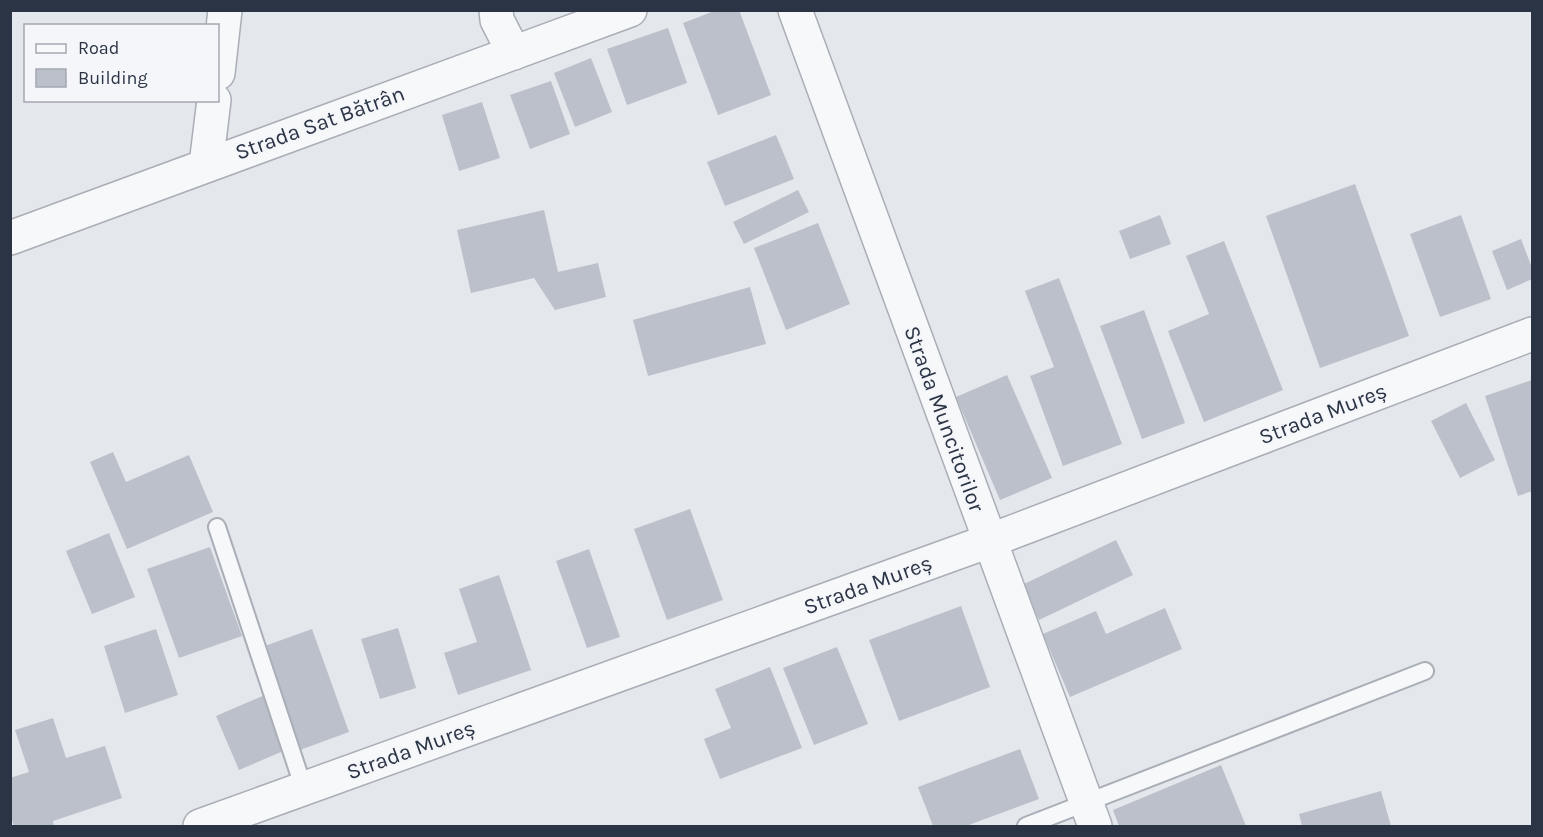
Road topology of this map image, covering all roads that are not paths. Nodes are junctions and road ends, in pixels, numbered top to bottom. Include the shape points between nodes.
1 (225, 10) edge
2 (496, 10) edge
3 (630, 10) edge
4 (795, 10) edge
5 (514, 53) junction
6 (219, 64) edge
7 (214, 102) edge
8 (206, 165) junction
9 (10, 238) edge
10 (1533, 334) edge
11 (218, 527) dead end
12 (989, 541) junction
13 (1425, 671) dead end
14 (304, 789) junction
15 (1091, 815) edge
16 (200, 826) edge
17 (1026, 826) edge

1 - 6 street
2 - 5 street
3 - 5 street, Strada Sat Bătrân
4 - 12 street, Strada Muncitorilor
5 - 8 street, Strada Sat Bătrân
7 - 8 street
8 - 9 street, Strada Sat Bătrân
10 - 12 street, Strada Mureș
11 - 14 lane
12 - 14 street, Strada Mureș
12 - 15 street, Strada Muncitorilor
13 - 15 lane
14 - 16 street, Strada Mureș
15 - 17 lane

